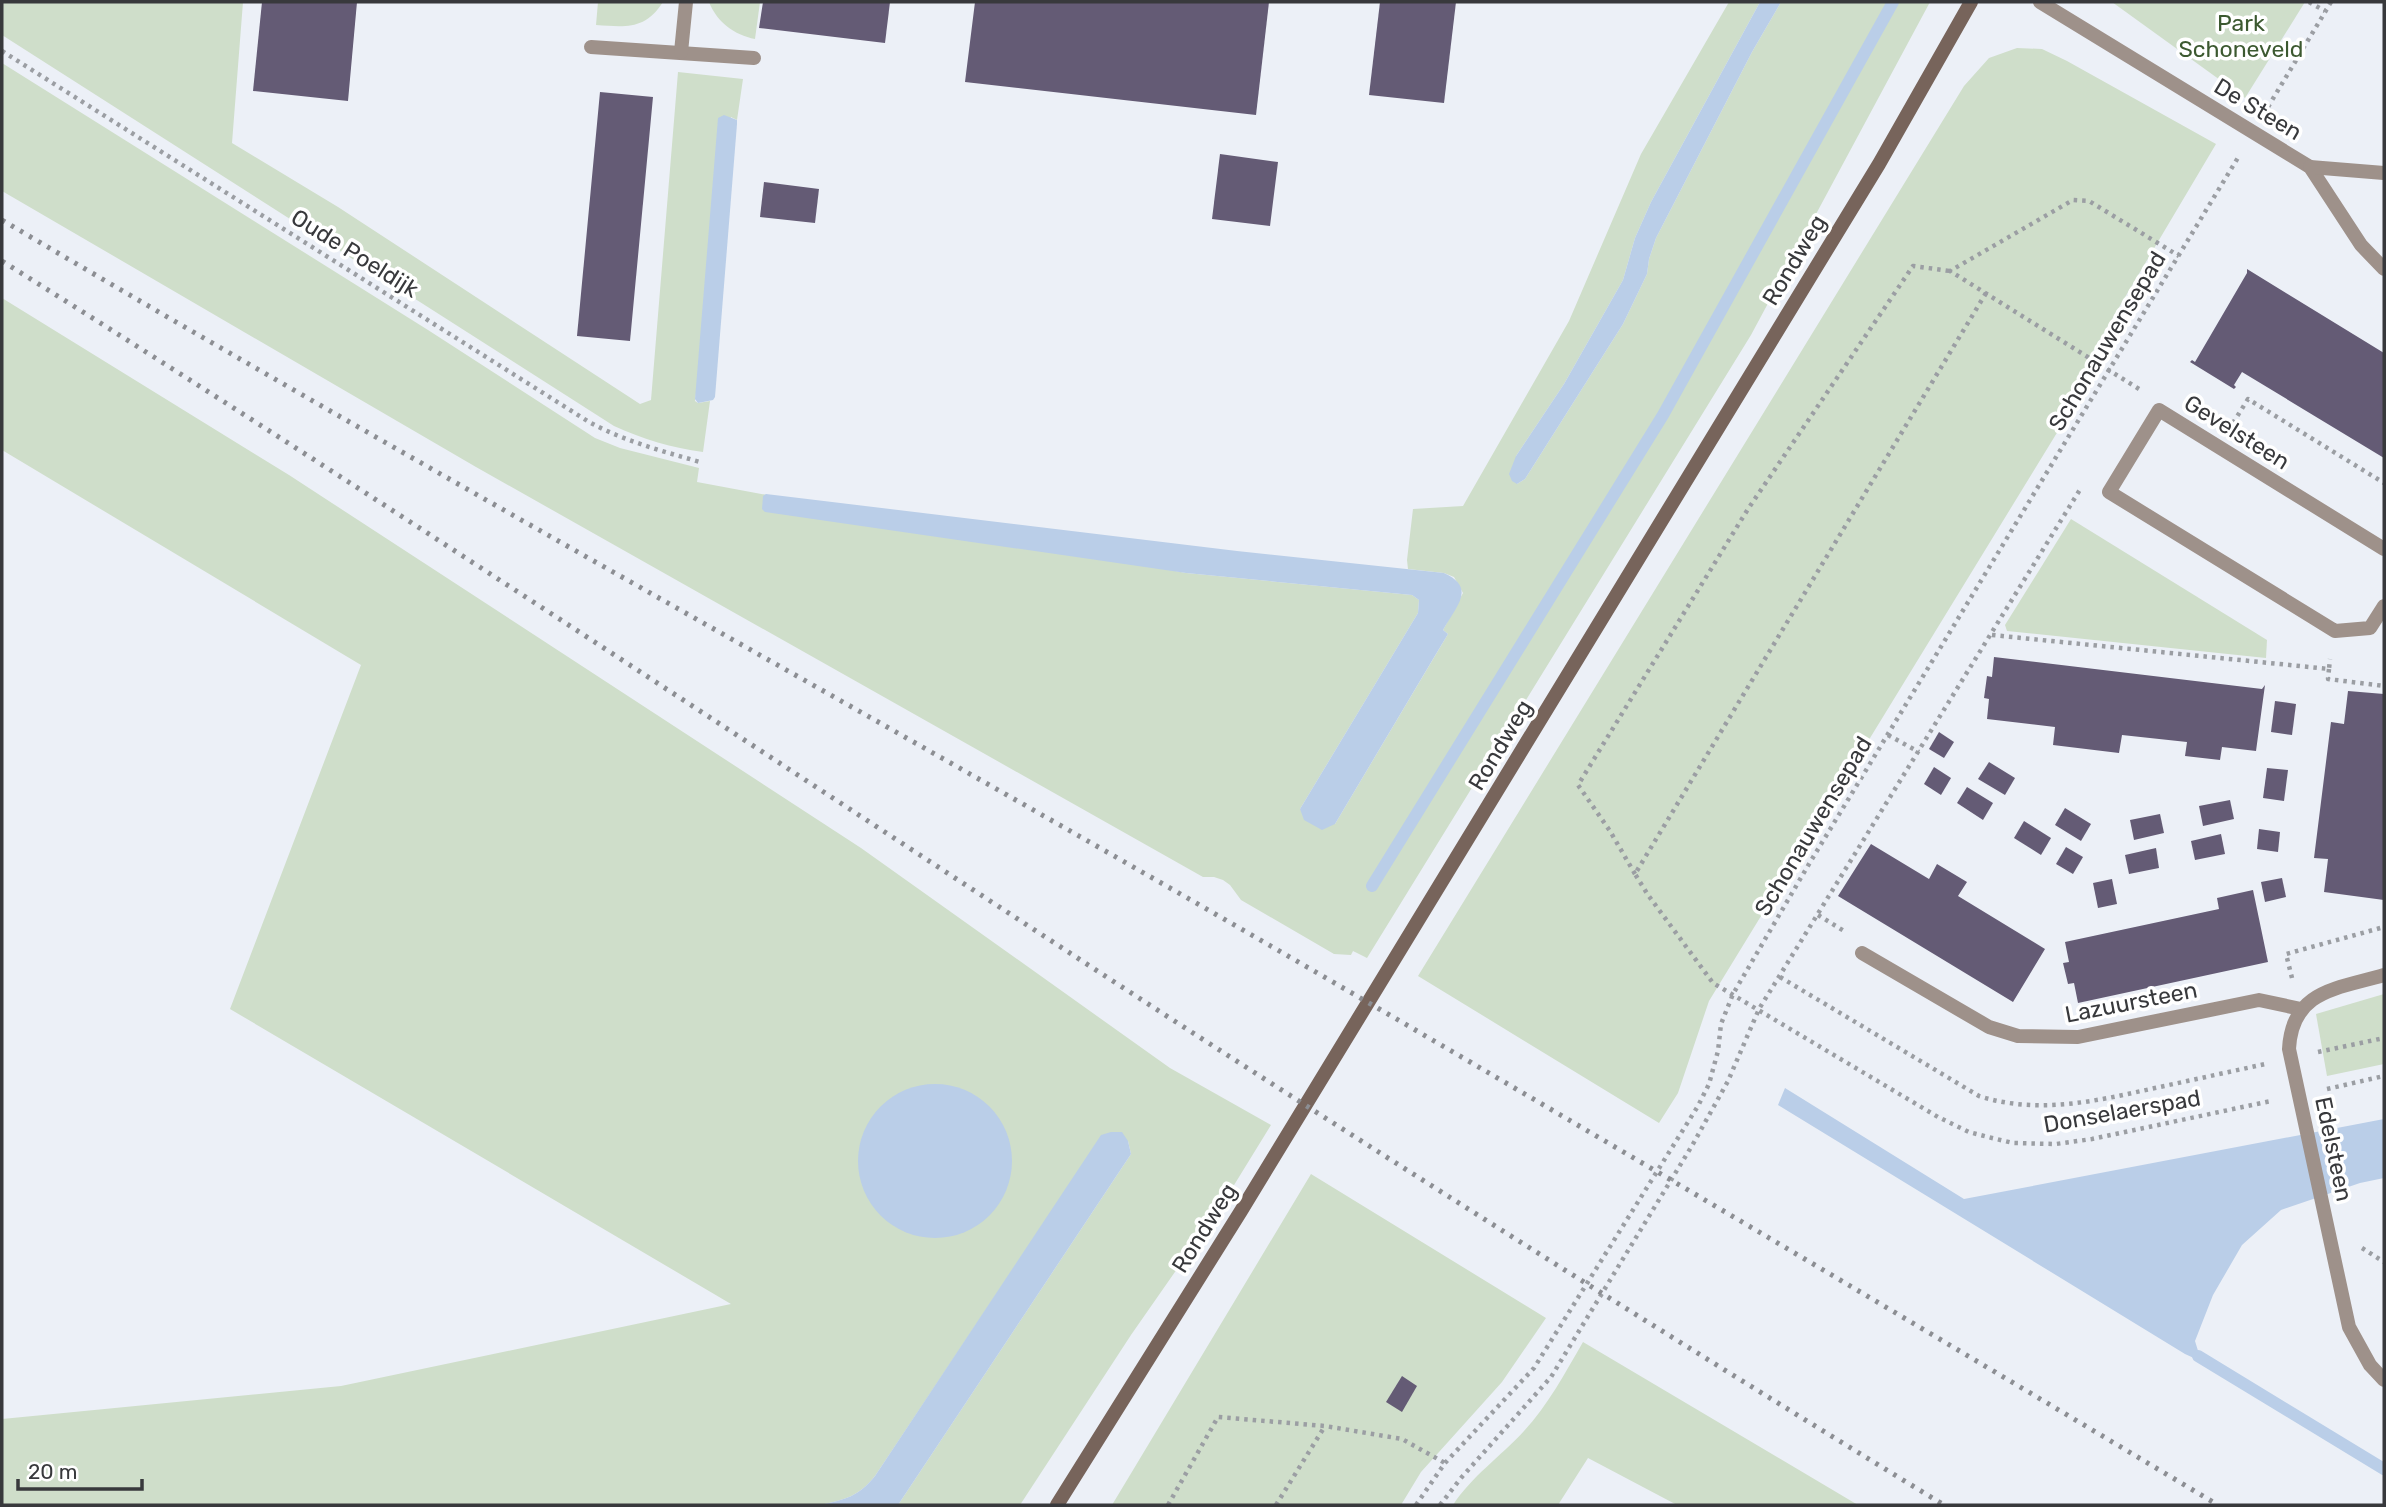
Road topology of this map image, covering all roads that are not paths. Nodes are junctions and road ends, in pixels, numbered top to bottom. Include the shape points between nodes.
1 (686, 2) edge
2 (1971, 2) edge
3 (2039, 2) edge
4 (591, 47) dead end
5 (681, 52) junction
6 (754, 58) dead end
7 (2310, 167) junction
8 (2384, 173) edge
9 (2384, 269) edge
10 (2384, 549) edge
11 (2384, 606) edge
12 (1863, 953) dead end
13 (2384, 975) edge
14 (2301, 1009) junction
15 (2384, 1380) edge
16 (1057, 1505) edge

1 - 5 street
2 - 16 main road, Rondweg via 1756,367
3 - 7 street, De Steen
4 - 5 street
5 - 6 street
7 - 8 street, De Steen
7 - 9 street, De Steen via 2361,245
10 - 11 street, Gevelsteen via 2159,410 2109,492 2334,631 2371,628
12 - 14 street, Lazuursteen via 1989,1027 2018,1036 2078,1037 2259,1000
13 - 14 street via 2316,996
14 - 15 street, Edelsteen via 2290,1032 2289,1049 2349,1327

